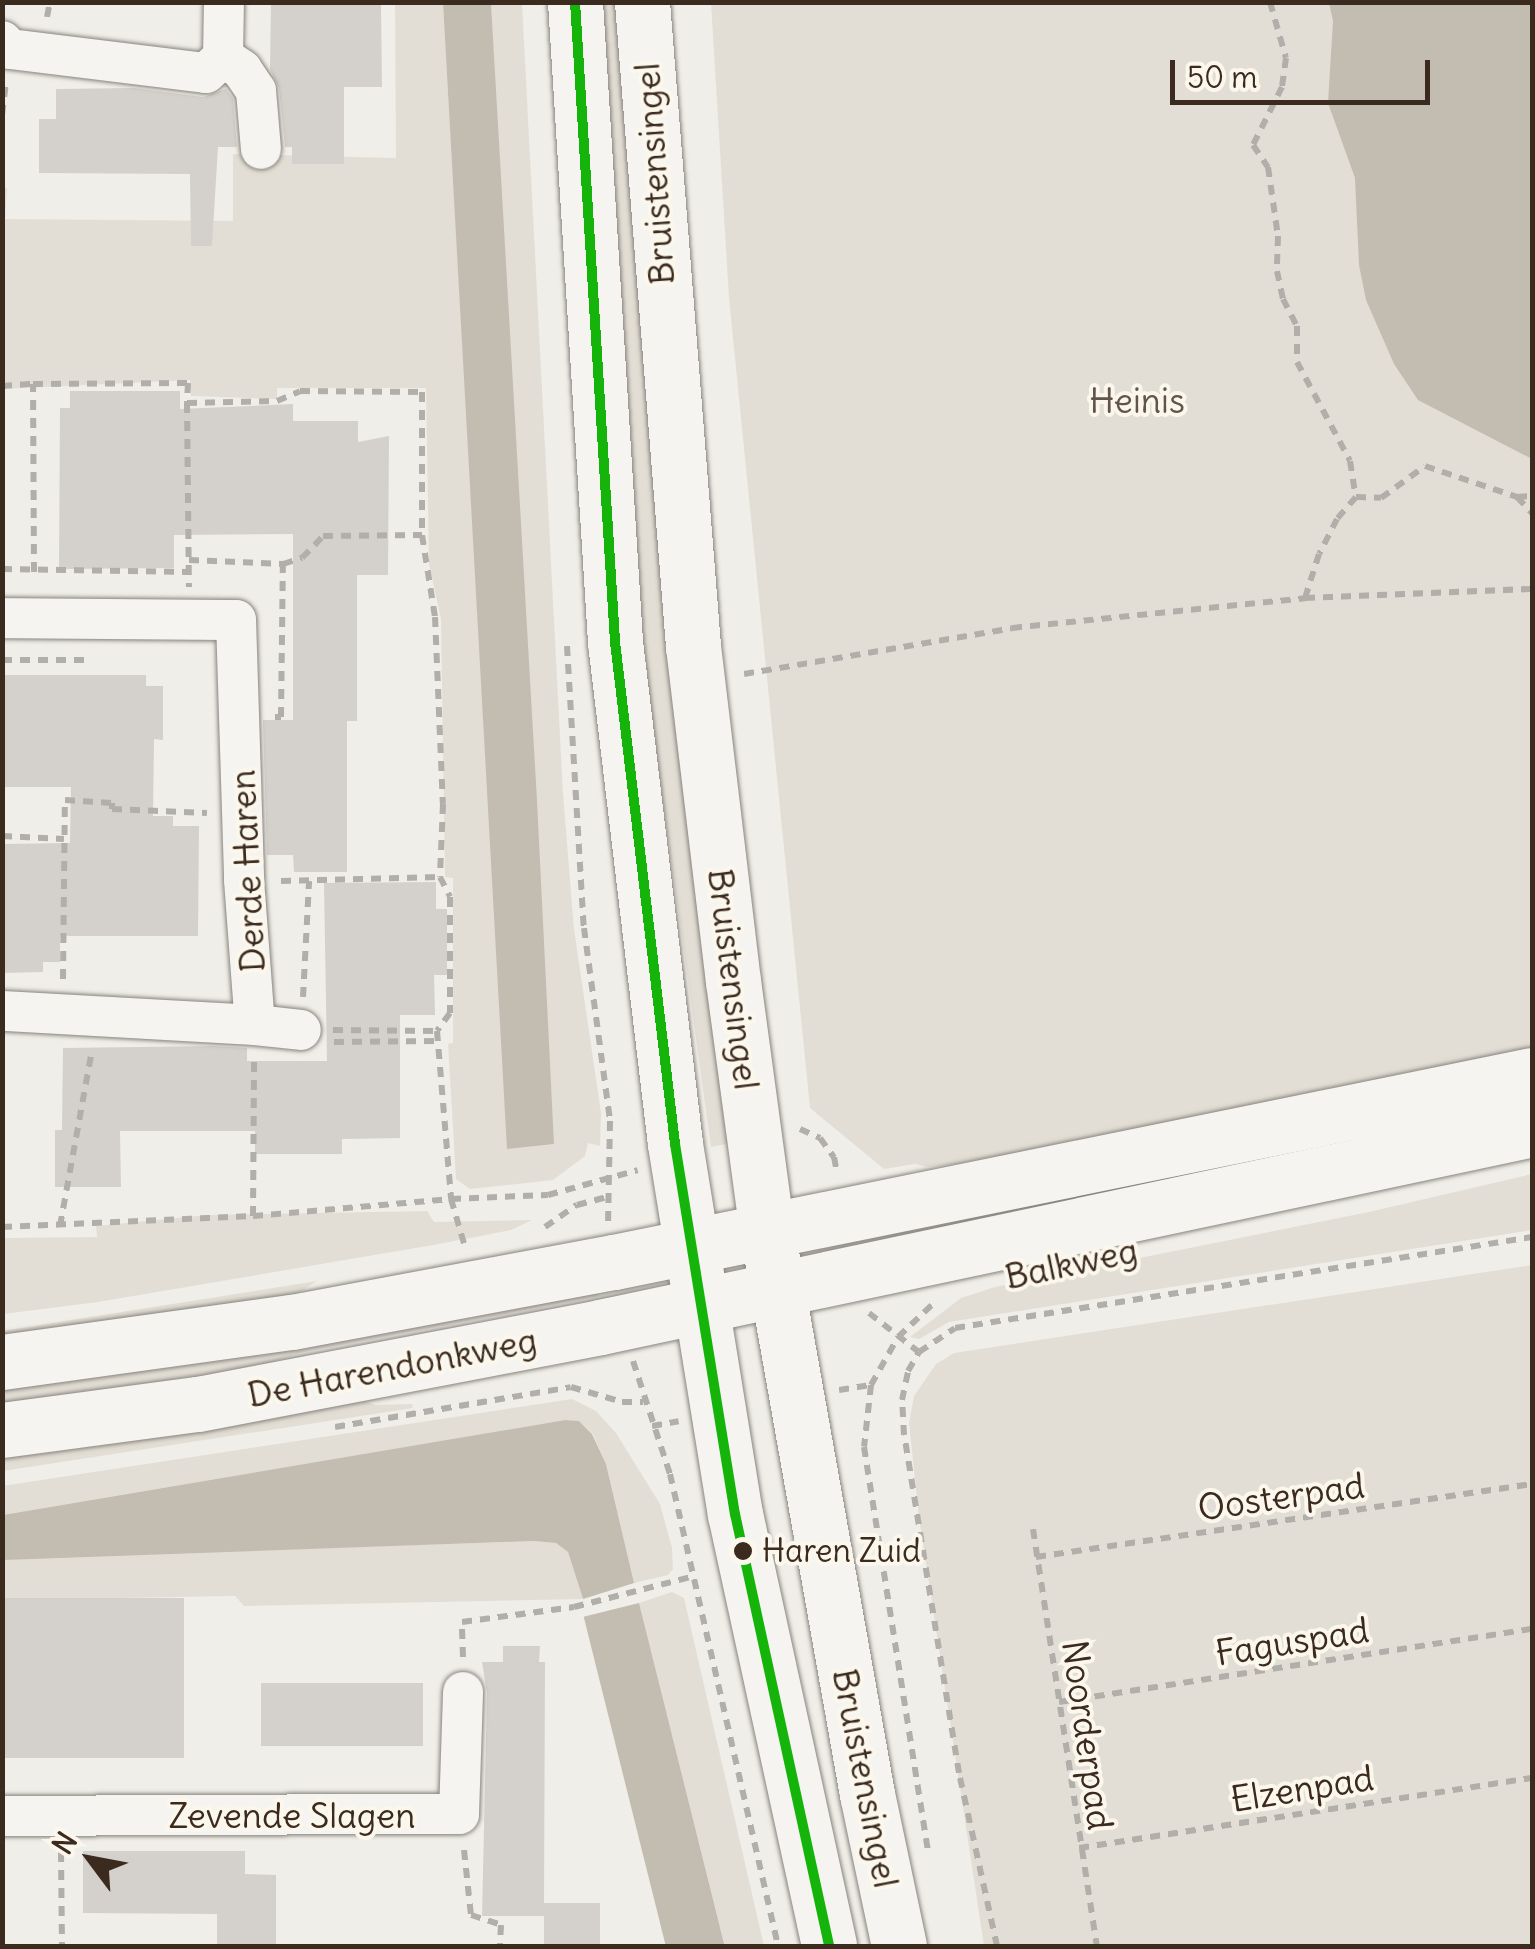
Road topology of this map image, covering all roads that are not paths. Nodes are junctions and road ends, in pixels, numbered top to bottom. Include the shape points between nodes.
1 (224, 2) edge
2 (575, 2) edge
3 (642, 2) edge
4 (2, 42) edge
5 (223, 58) junction
6 (261, 149) dead end
7 (2, 618) edge
8 (2, 1011) edge
9 (255, 1024) junction
10 (301, 1030) road end
11 (1532, 1075) edge
12 (1532, 1128) edge
13 (768, 1231) junction
14 (689, 1248) junction
15 (779, 1288) junction
16 (698, 1306) junction
17 (2, 1362) edge
18 (2, 1430) edge
19 (463, 1692) road end
20 (2, 1816) edge
21 (829, 1946) edge
22 (899, 1946) edge

1 - 5 street
2 - 14 main road, Bruistensingel via 615,642
3 - 13 main road, Bruistensingel via 693,646
4 - 5 street via 10,49 206,73
5 - 6 street via 256,91
7 - 9 street, Derde Haren via 236,620
8 - 9 street, Derde Haren
9 - 10 street, Derde Haren
11 - 13 main road
12 - 15 main road, Balkweg
13 - 14 main road, De Harendonkweg
13 - 15 main road, Bruistensingel
14 - 16 main road, Bruistensingel
14 - 17 main road, De Harendonkweg via 292,1322
15 - 16 main road, De Harendonkweg
15 - 22 main road, Bruistensingel
16 - 18 main road, De Harendonkweg via 198,1404
16 - 21 main road, Bruistensingel
19 - 20 street, Zevende Slagen via 460,1814

